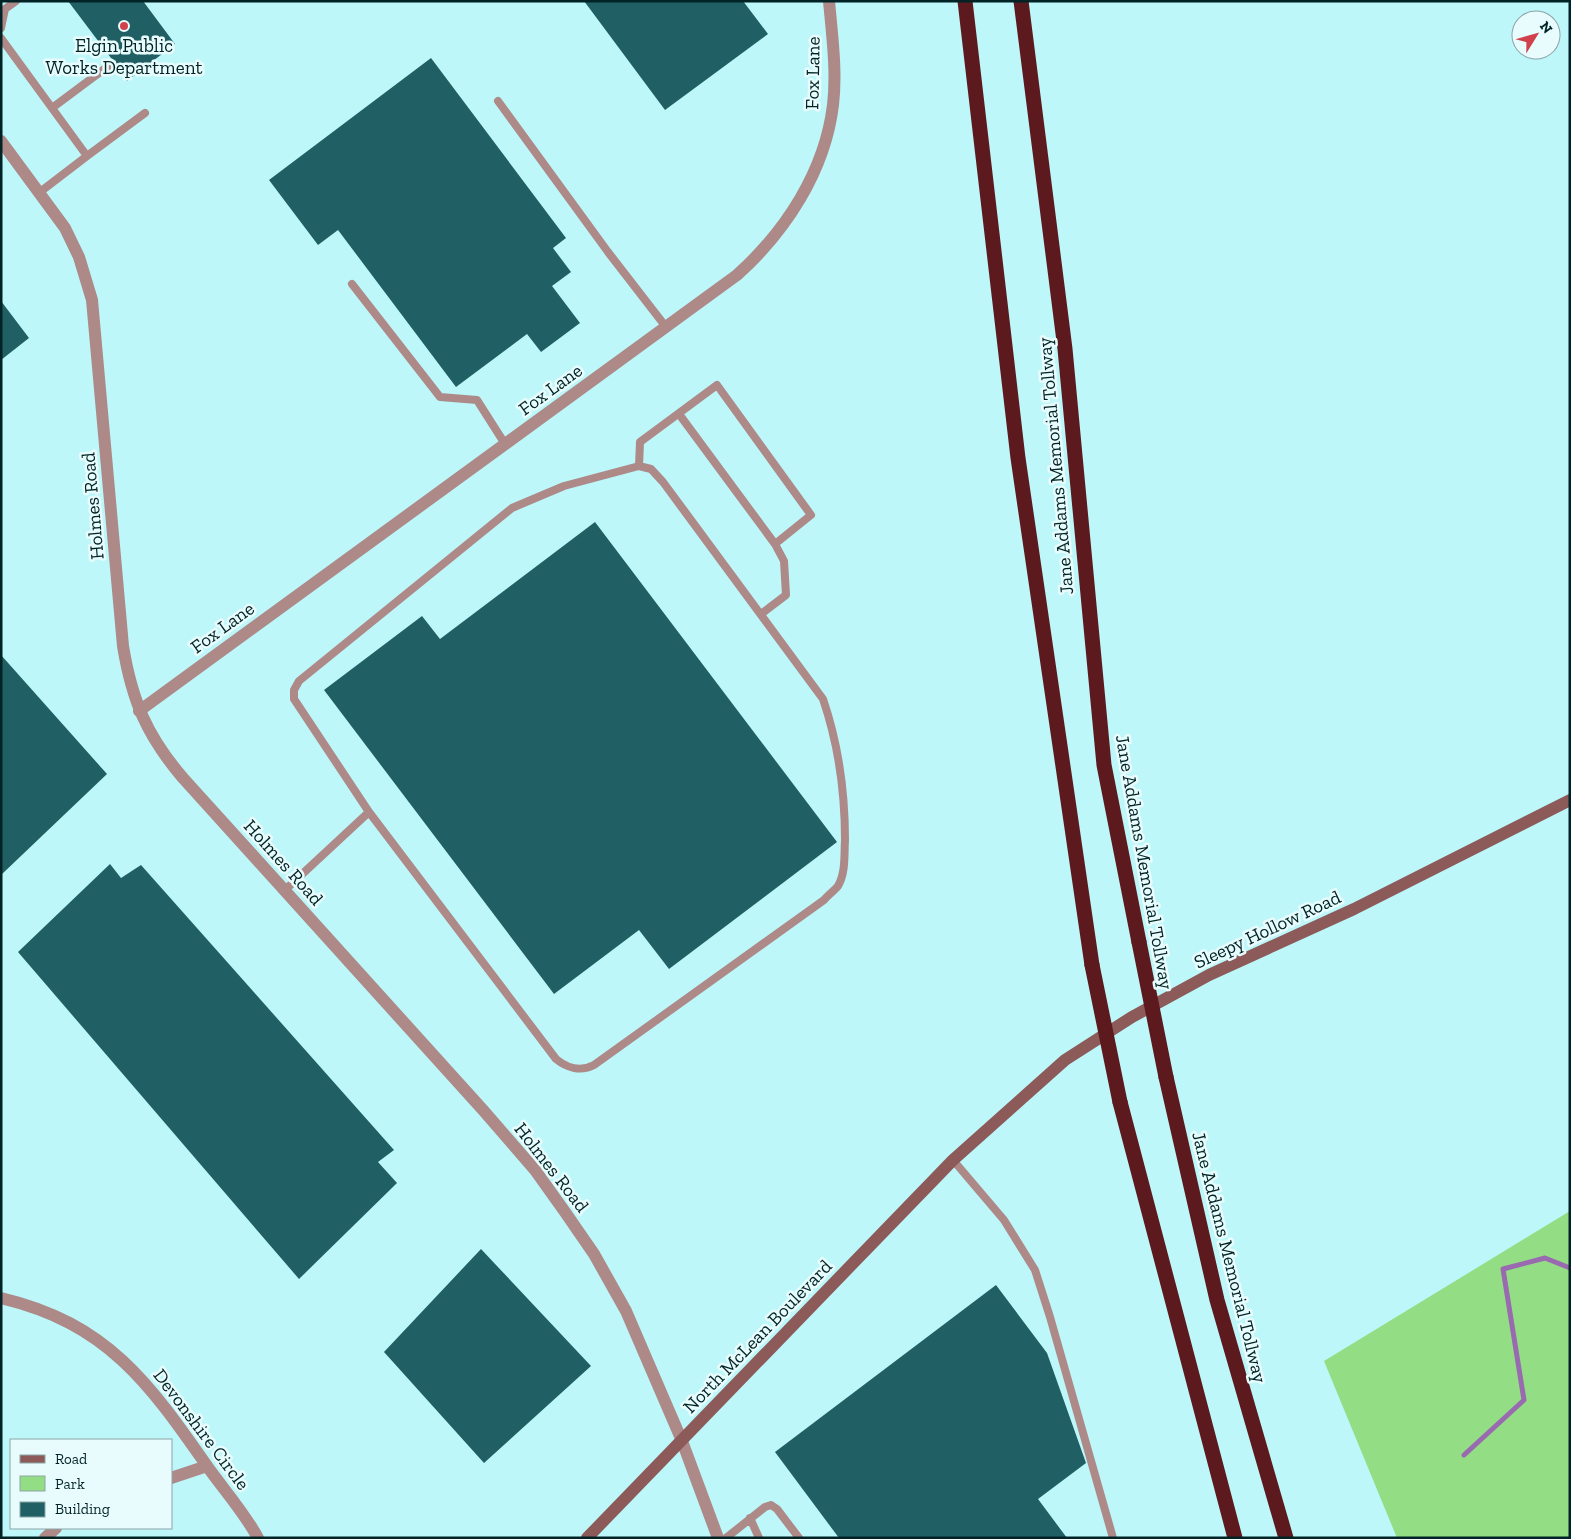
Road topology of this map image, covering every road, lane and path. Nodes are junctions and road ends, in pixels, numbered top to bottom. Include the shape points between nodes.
1 (16, 1) edge
2 (829, 1) edge
3 (965, 1) edge
4 (1021, 1) edge
5 (1, 28) edge
6 (1, 38) edge
7 (111, 64) dead end
8 (498, 101) dead end
9 (52, 108) junction
10 (144, 113) dead end
11 (1, 141) edge
12 (87, 156) junction
13 (40, 192) junction
14 (352, 284) dead end
15 (666, 327) junction
16 (679, 414) junction
17 (505, 444) junction
18 (639, 466) junction
19 (775, 544) junction
20 (761, 614) junction
21 (139, 711) junction
22 (1570, 800) edge
23 (369, 812) junction
24 (284, 890) junction
25 (953, 1160) junction
26 (1, 1298) edge
27 (682, 1441) junction
28 (207, 1466) junction
29 (172, 1478) edge
30 (750, 1518) junction
31 (55, 1529) edge
32 (45, 1538) edge
33 (258, 1538) edge
34 (587, 1538) edge
35 (718, 1538) edge
36 (726, 1538) edge
37 (759, 1538) edge
38 (799, 1538) edge
39 (1113, 1538) edge
40 (1235, 1538) edge
41 (1286, 1538) edge

1 - 5 lane via 5,9
2 - 15 street, Fox Lane via 833,105 806,189 787,221 754,260
3 - 40 highway, Jane Addams Memorial Tollway, bridge via 1018,458 1092,965 1120,1102
4 - 41 highway, Jane Addams Memorial Tollway, bridge via 1065,349 1104,765 1166,1077 1217,1300
6 - 9 lane
7 - 9 lane
8 - 15 lane
9 - 12 lane
10 - 12 lane
11 - 13 street, Holmes Road
12 - 13 lane
13 - 21 street, Holmes Road via 65,228 85,273 92,300 123,646
14 - 17 lane via 440,397 477,400
15 - 17 street, Fox Lane
16 - 18 lane via 640,442
16 - 19 lane
16 - 19 lane via 717,386 811,515
17 - 21 street, Fox Lane
18 - 20 lane via 651,469 663,482
18 - 23 lane via 564,486 512,508 299,681 294,699
19 - 20 lane via 784,561 786,595
20 - 23 lane via 823,699 833,730 842,769 845,820 844,867 838,886 824,900 594,1065 574,1068 556,1059
21 - 24 street, Holmes Road via 164,756
22 - 25 street, Sleepy Hollow Road via 1354,909 1209,975 1132,1017 1065,1060
23 - 24 lane
24 - 27 street, Holmes Road via 535,1170 594,1254 626,1311
25 - 27 street, North McLean Boulevard
25 - 39 lane via 1004,1220 1034,1270
26 - 28 street, Devonshire Circle via 56,1316 114,1352 156,1395
27 - 34 street, North McLean Boulevard
27 - 35 street, Holmes Road
28 - 29 street
28 - 33 street, Devonshire Circle
30 - 36 lane
30 - 37 lane
30 - 38 lane via 771,1505 778,1509
31 - 32 street

